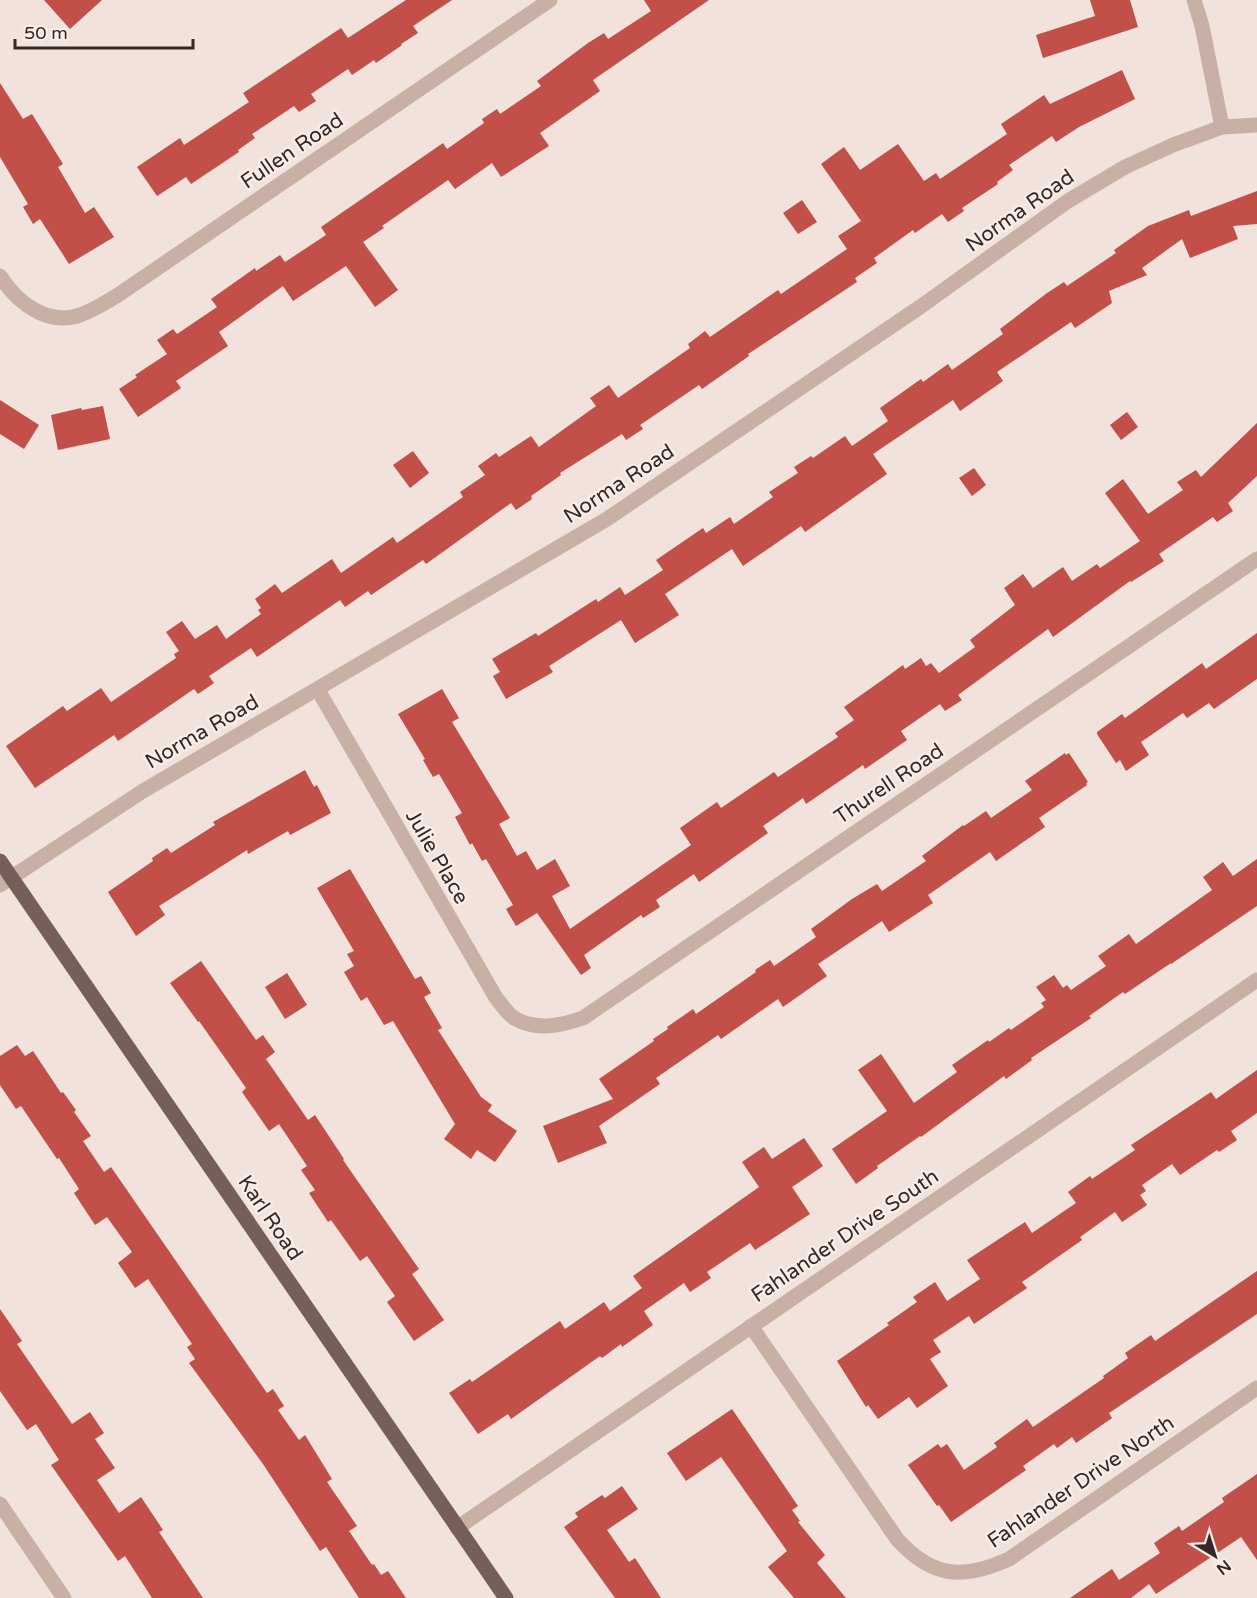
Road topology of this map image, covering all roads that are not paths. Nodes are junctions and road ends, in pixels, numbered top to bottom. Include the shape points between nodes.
1 (550, 0) edge
2 (1194, 0) edge
3 (1257, 125) edge
4 (1222, 127) junction
5 (0, 276) edge
6 (1257, 559) edge
7 (318, 690) junction
8 (0, 861) edge
9 (5, 881) edge
10 (1257, 980) edge
11 (538, 1026) joint
12 (751, 1326) junction
13 (1257, 1388) edge
14 (0, 1504) edge
15 (457, 1527) junction
16 (64, 1598) edge
17 (506, 1598) edge

1 - 5 street, Fullen Road via 86,313 49,318 24,304
2 - 4 street
3 - 4 street, Norma Road
4 - 7 street, Norma Road via 1125,167 1068,201 920,307 607,519
6 - 11 street, Thurell Road via 583,1018 561,1026
7 - 9 street, Norma Road via 142,791
7 - 11 street, Julie Place via 495,996 513,1017
8 - 9 main road, Karl Road
9 - 15 main road, Karl Road
10 - 12 street, Fahlander Drive South
12 - 13 street, Fahlander Drive North via 897,1539 911,1555 947,1571 970,1573 1009,1559
12 - 15 street, Fahlander Drive South
14 - 16 street
15 - 17 main road, Karl Road

